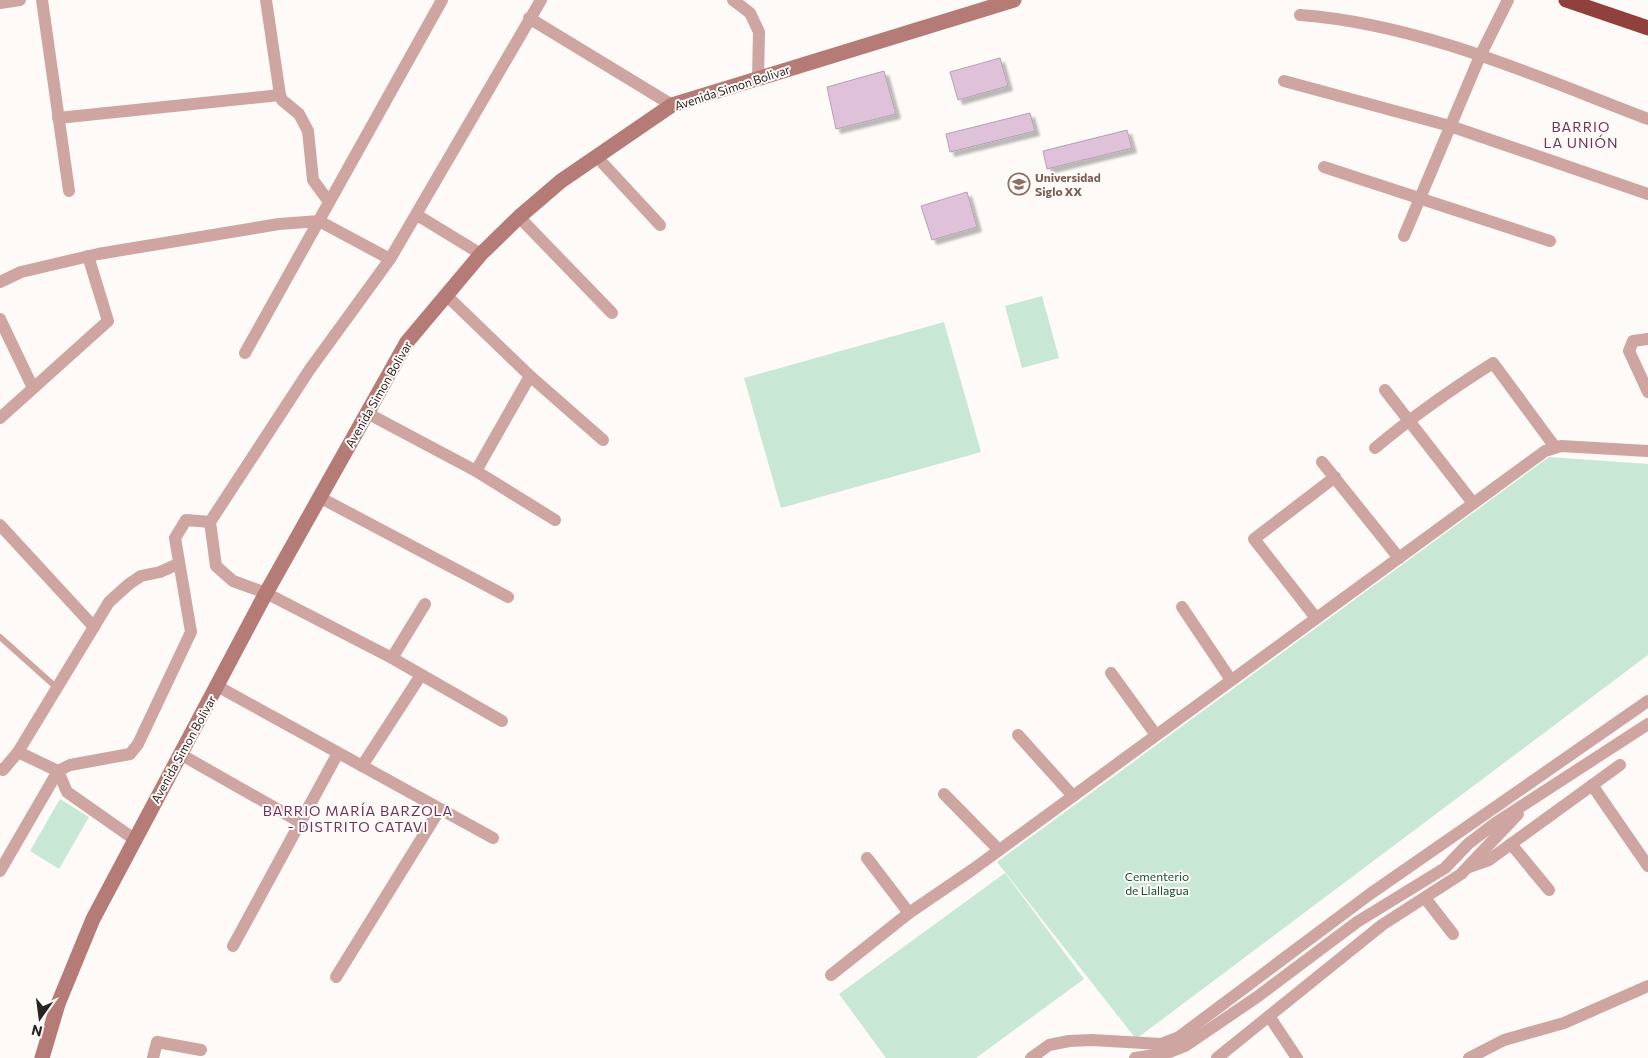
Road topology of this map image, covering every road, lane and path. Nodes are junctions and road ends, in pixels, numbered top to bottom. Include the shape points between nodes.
1 (20, 0) edge
2 (42, 0) edge
3 (266, 0) edge
4 (442, 0) edge
5 (541, 0) edge
6 (733, 0) edge
7 (1014, 0) edge
8 (1508, 0) edge
9 (1566, 0) edge
10 (0, 2) edge
11 (1300, 15) dead end
12 (530, 18) junction
13 (1648, 28) edge
14 (1480, 56) junction
15 (758, 78) junction
16 (1284, 81) dead end
17 (280, 95) junction
18 (672, 106) junction
19 (58, 118) junction
20 (1648, 119) edge
21 (1450, 126) junction
22 (596, 156) junction
23 (1324, 167) dead end
24 (69, 192) dead end
25 (1648, 194) edge
26 (1420, 198) junction
27 (329, 202) junction
28 (417, 215) junction
29 (519, 217) junction
30 (318, 222) junction
31 (660, 225) dead end
32 (1404, 236) dead end
33 (1550, 241) dead end
34 (481, 254) junction
35 (88, 256) junction
36 (390, 259) junction
37 (0, 282) edge
38 (446, 295) junction
39 (612, 313) dead end
40 (0, 319) edge
41 (1648, 339) edge
42 (245, 353) dead end
43 (530, 376) junction
44 (33, 388) junction
45 (1386, 390) dead end
46 (1648, 392) edge
47 (367, 412) junction
48 (0, 418) edge
49 (1408, 419) junction
50 (603, 440) dead end
51 (1555, 447) junction
52 (1376, 448) dead end
53 (1648, 451) edge
54 (1322, 462) dead end
55 (476, 471) junction
56 (1335, 477) junction
57 (319, 496) junction
58 (1473, 503) junction
59 (556, 520) dead end
60 (210, 522) junction
61 (0, 525) edge
62 (1399, 558) junction
63 (178, 564) junction
64 (266, 593) junction
65 (508, 597) dead end
66 (425, 604) dead end
67 (1182, 607) dead end
68 (1316, 618) junction
69 (94, 627) junction
70 (0, 638) edge
71 (392, 658) junction
72 (1111, 673) dead end
73 (421, 676) junction
74 (1231, 680) junction
75 (217, 686) junction
76 (58, 689) junction
77 (1648, 702) edge
78 (502, 721) dead end
79 (1648, 724) edge
80 (1018, 735) dead end
81 (1156, 735) junction
82 (18, 752) junction
83 (338, 753) junction
84 (180, 754) junction
85 (1620, 765) dead end
86 (362, 766) junction
87 (0, 769) edge
88 (58, 770) junction
89 (1592, 785) junction
90 (944, 794) dead end
91 (1073, 796) junction
92 (1536, 797) junction
93 (440, 809) junction
94 (300, 822) junction
95 (493, 838) dead end
96 (134, 839) junction
97 (1511, 844) junction
98 (999, 850) junction
99 (867, 858) dead end
100 (1648, 866) edge
101 (1466, 868) junction
102 (0, 871) edge
103 (1549, 890) dead end
104 (1425, 898) junction
105 (909, 913) junction
106 (1453, 934) dead end
107 (233, 946) dead end
108 (831, 975) dead end
109 (336, 977) dead end
110 (1648, 986) edge
111 (1269, 1016) junction
112 (202, 1050) dead end
113 (42, 1058) edge
114 (153, 1058) edge
115 (1031, 1058) edge
116 (1135, 1058) edge
117 (1216, 1058) edge
118 (1297, 1058) edge
119 (1469, 1058) edge

1 - 10 street
2 - 19 street
3 - 17 street
4 - 27 street
5 - 12 street
6 - 15 street via 750,13 759,32
7 - 15 main road, Avenida Simon Bolivar
8 - 14 street
9 - 13 highway
11 - 14 street via 1336,17 1389,27
12 - 18 street
12 - 28 street
14 - 20 street
14 - 21 street
15 - 18 main road, Avenida Simon Bolivar
16 - 21 street
17 - 19 street
17 - 27 street via 299,114 308,131 313,180
18 - 22 main road, Avenida Simon Bolivar
19 - 24 street
21 - 25 street
21 - 26 street
22 - 29 main road, Avenida Simon Bolivar
22 - 31 street
23 - 26 street
26 - 32 street
26 - 33 street
27 - 30 street
28 - 34 street
28 - 36 street
29 - 34 main road, Avenida Simon Bolivar
29 - 39 street
30 - 35 street via 279,224
30 - 36 street
30 - 42 street
34 - 38 main road, Avenida Simon Bolivar
35 - 37 street via 21,272
35 - 44 street via 108,321
36 - 60 street via 310,369
38 - 43 street
38 - 47 main road, Avenida Simon Bolivar via 407,342
40 - 44 street
41 - 46 street via 1633,341 1629,351
43 - 50 street
43 - 55 street
44 - 48 street
45 - 49 street
47 - 55 street
47 - 57 main road, Avenida Simon Bolivar
49 - 51 street via 1493,363
49 - 52 street
49 - 58 street
51 - 53 street
51 - 58 street
54 - 56 street
55 - 59 street
56 - 62 street
56 - 68 street via 1254,539
57 - 64 main road, Avenida Simon Bolivar
57 - 65 street
58 - 62 street
60 - 63 street via 186,520 175,538
60 - 64 street via 216,566 233,581
61 - 69 street
62 - 68 street
63 - 69 street via 141,576 129,584 109,602
63 - 88 street via 191,632 138,744 130,754
64 - 71 street
64 - 75 main road, Avenida Simon Bolivar
66 - 71 street
67 - 74 street
68 - 74 street
69 - 76 street
70 - 76 lane
71 - 73 street
72 - 81 street
73 - 78 street
73 - 86 street
74 - 81 street
75 - 83 street
75 - 84 main road, Avenida Simon Bolivar
76 - 82 street
77 - 115 street via 1370,894 1180,1037 1161,1044 1069,1041 1049,1045
79 - 92 street
80 - 91 street
81 - 91 street
82 - 87 street via 3,770
82 - 88 street
83 - 86 street
83 - 94 street
84 - 94 street
84 - 96 main road, Avenida Simon Bolivar
85 - 89 street
86 - 93 street
88 - 96 street via 67,792
88 - 102 street
89 - 97 street
89 - 100 street
90 - 98 street
91 - 98 street
92 - 101 street
92 - 116 street via 1468,844 1445,868 1357,922 1186,1046
93 - 95 street
93 - 109 street
94 - 107 street
96 - 113 main road, Avenida Simon Bolivar via 93,919 58,1004
97 - 101 street via 1489,860
97 - 103 street
98 - 105 street
99 - 105 street
101 - 104 street
104 - 106 street
104 - 111 street via 1382,926
105 - 108 street
110 - 119 street via 1564,1023 1504,1040
111 - 117 street
111 - 118 street
112 - 114 street via 157,1042

